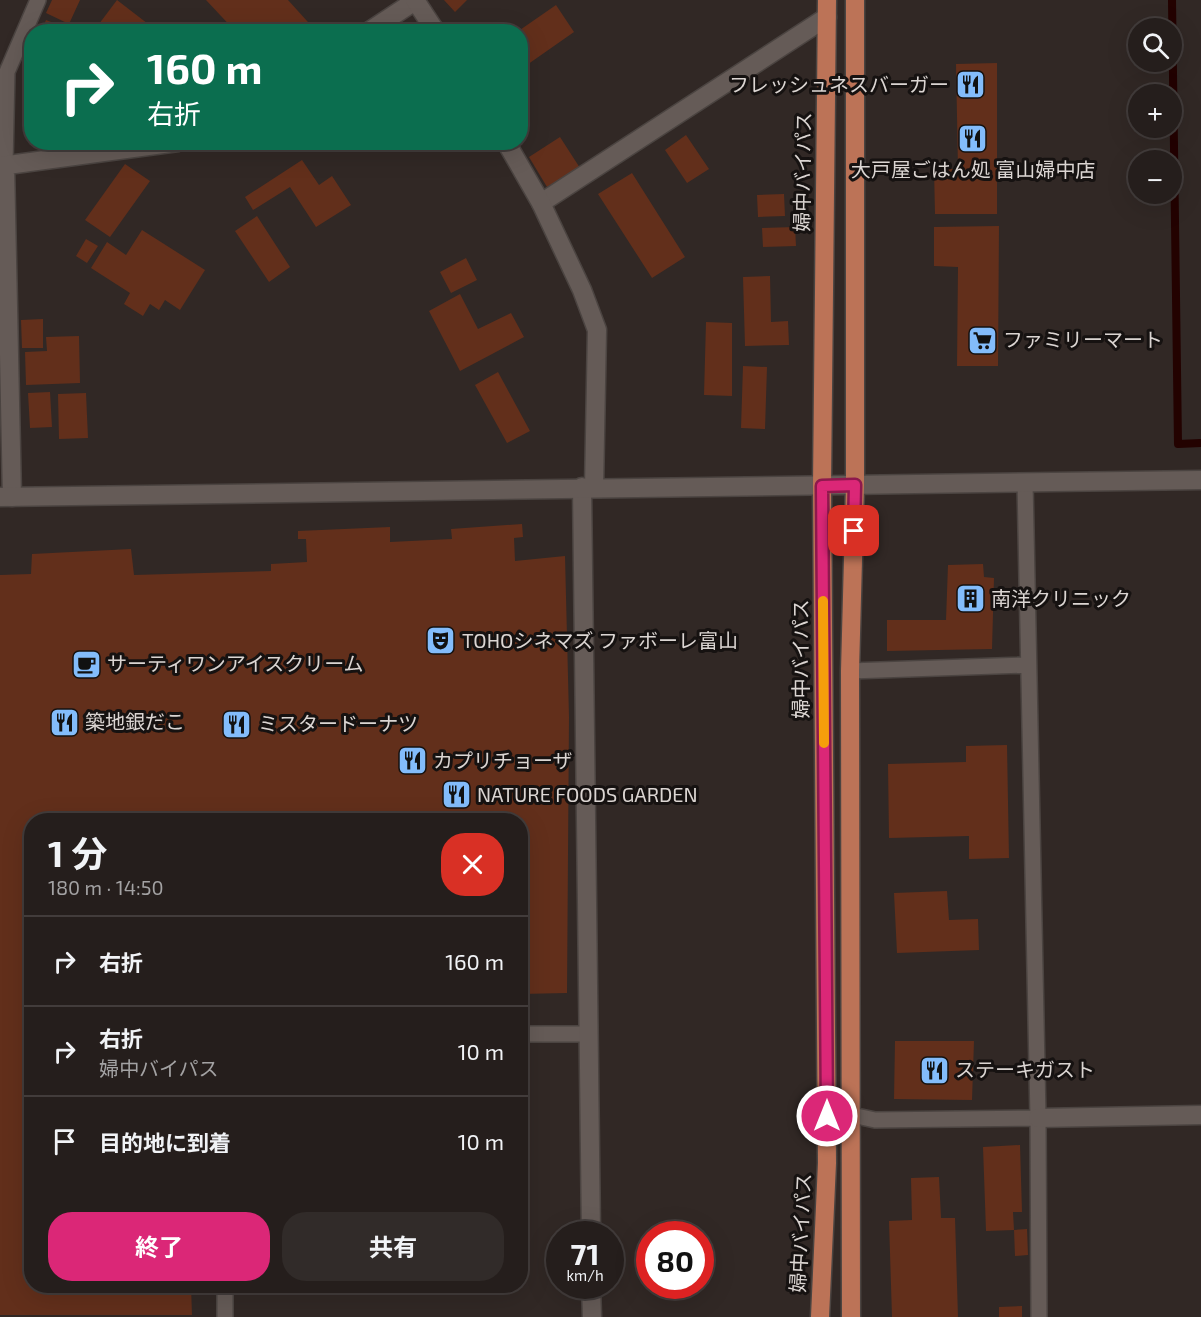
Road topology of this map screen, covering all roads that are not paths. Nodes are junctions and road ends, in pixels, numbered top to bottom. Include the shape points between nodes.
1 (38, 0) edge
2 (415, 0) edge
3 (855, 0) edge
4 (827, 8) edge
5 (28, 24) edge
6 (380, 24) edge
7 (431, 24) edge
8 (24, 33) edge
9 (119, 150) edge
10 (511, 150) edge
11 (3, 166) edge
12 (541, 203) junction
13 (1201, 480) edge
14 (1025, 482) junction
15 (855, 485) junction
16 (822, 486) junction
17 (588, 488) junction
18 (6, 497) edge
19 (1028, 665) junction
20 (850, 671) junction
21 (528, 1034) edge
22 (588, 1034) junction
23 (852, 1115) junction
24 (1201, 1115) edge
25 (1038, 1118) junction
26 (591, 1221) edge
27 (225, 1293) edge
28 (591, 1299) edge
29 (225, 1317) edge
30 (592, 1317) edge
31 (820, 1317) edge
32 (851, 1317) edge
33 (1039, 1317) edge

1 - 5 lane
2 - 6 street
2 - 7 street
3 - 15 highway
4 - 12 street
4 - 16 highway, 婦中バイパス
8 - 11 lane via 7,72
9 - 11 street
10 - 12 street
11 - 18 street
12 - 17 street via 597,330
13 - 14 street
14 - 15 street
14 - 19 lane
15 - 16 street
15 - 20 highway
16 - 17 street
16 - 31 highway, 婦中バイパス via 827,1163
17 - 18 street
17 - 22 street
19 - 20 lane
19 - 25 lane
20 - 23 highway
21 - 22 lane
22 - 26 street
23 - 25 lane via 875,1120
23 - 32 highway
24 - 25 street
25 - 33 lane
27 - 29 lane
28 - 30 street

